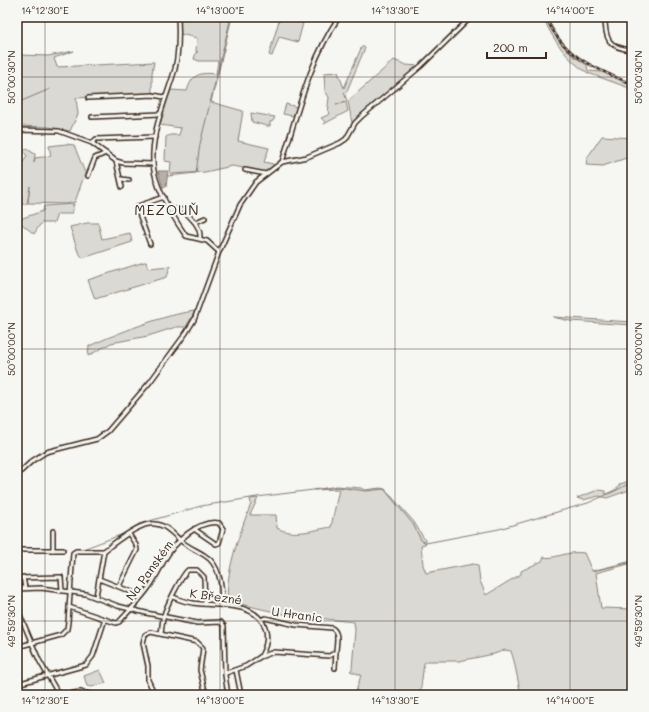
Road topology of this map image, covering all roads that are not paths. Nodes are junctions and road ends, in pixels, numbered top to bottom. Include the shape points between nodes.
1 (178, 17) edge
2 (339, 17) edge
3 (471, 17) edge
4 (605, 17) edge
5 (632, 50) edge
6 (88, 98) dead end
7 (164, 98) junction
8 (160, 114) junction
9 (92, 118) dead end
10 (17, 130) edge
11 (155, 137) junction
12 (92, 143) junction
13 (106, 153) junction
14 (116, 161) junction
15 (282, 162) junction
16 (153, 164) junction
17 (245, 170) dead end
18 (266, 174) junction
19 (88, 176) dead end
20 (121, 179) junction
21 (129, 180) dead end
22 (122, 187) dead end
23 (164, 197) junction
24 (170, 209) junction
25 (205, 218) dead end
26 (196, 222) junction
27 (200, 238) junction
28 (150, 244) dead end
29 (219, 252) junction
30 (17, 474) edge
31 (194, 529) junction
32 (53, 531) dead end
33 (129, 534) junction
34 (180, 541) junction
35 (17, 550) edge
36 (53, 550) junction
37 (63, 550) dead end
38 (104, 551) junction
39 (23, 577) junction
40 (17, 578) edge
41 (100, 579) junction
42 (119, 586) junction
43 (25, 588) junction
44 (17, 589) edge
45 (62, 590) junction
46 (70, 592) junction
47 (96, 596) junction
48 (142, 596) junction
49 (173, 597) junction
50 (205, 604) junction
51 (221, 605) junction
52 (69, 607) junction
53 (17, 608) edge
54 (131, 609) junction
55 (163, 616) junction
56 (105, 619) junction
57 (261, 620) junction
58 (161, 634) junction
59 (33, 643) junction
60 (17, 647) edge
61 (336, 652) junction
62 (260, 657) junction
63 (334, 668) dead end
64 (236, 670) junction
65 (226, 673) junction
66 (49, 676) junction
67 (17, 684) edge
68 (59, 695) edge
69 (63, 695) edge
70 (94, 695) edge
71 (155, 695) edge
72 (206, 695) edge
73 (228, 695) edge
74 (241, 695) edge

1 - 7 street via 179,47 175,69
2 - 15 street via 331,28 304,88
3 - 15 street via 421,66 362,116 346,139 307,157
4 - 5 street via 608,40 616,46
6 - 7 street via 153,95
7 - 8 street
8 - 9 street
8 - 11 street
10 - 12 street via 59,131
11 - 12 street via 96,139
11 - 16 street
12 - 13 street
13 - 14 street
13 - 19 street via 95,158
14 - 16 street
14 - 20 street
15 - 18 street
16 - 23 street
17 - 18 street
18 - 29 street via 245,197
20 - 21 street
20 - 22 street
23 - 24 street
23 - 28 street via 137,208
24 - 26 street via 183,210
24 - 27 street via 186,236
25 - 26 street
26 - 27 street
27 - 29 street
29 - 30 street via 194,320 140,395 100,437 50,451 34,459
31 - 31 street via 199,525 219,523 223,529 222,540 216,544
31 - 34 street, Na Panském
32 - 36 street
33 - 34 street via 143,526 156,524 170,530
33 - 38 street
33 - 42 street via 136,545 136,550
34 - 48 street, Na Panském via 165,558
34 - 51 street via 208,557 215,565
35 - 36 street
36 - 37 street
38 - 41 street
38 - 46 street via 73,553
39 - 40 street
39 - 43 street
39 - 45 street via 61,577
41 - 42 street
41 - 47 street
42 - 48 street
43 - 44 street
43 - 45 street
45 - 46 street
46 - 47 street
46 - 52 street
47 - 54 street
48 - 54 street, Na Panském
49 - 50 street, K Březné via 191,603
49 - 50 street via 184,573 194,569 204,577
49 - 55 street
50 - 51 street, K Březné
51 - 57 street, K Březné via 248,610
52 - 56 street
52 - 59 street via 65,633
53 - 59 street
54 - 55 street
54 - 56 street, Na Panském via 118,622
55 - 58 street
55 - 65 street via 197,623 223,624
56 - 66 street via 91,661 86,665
57 - 61 street, U Hranic via 264,618 296,625 332,628 337,635
57 - 62 street via 267,636 265,649
58 - 71 street via 147,633 143,639 148,680
58 - 72 street via 201,645 203,651 200,670
59 - 60 street
59 - 66 street via 39,660
61 - 62 street via 326,656 282,651
61 - 63 street, U Hranic
62 - 64 street
64 - 65 street
64 - 74 street
65 - 73 street
66 - 67 street
66 - 68 street
69 - 70 street via 80,692

